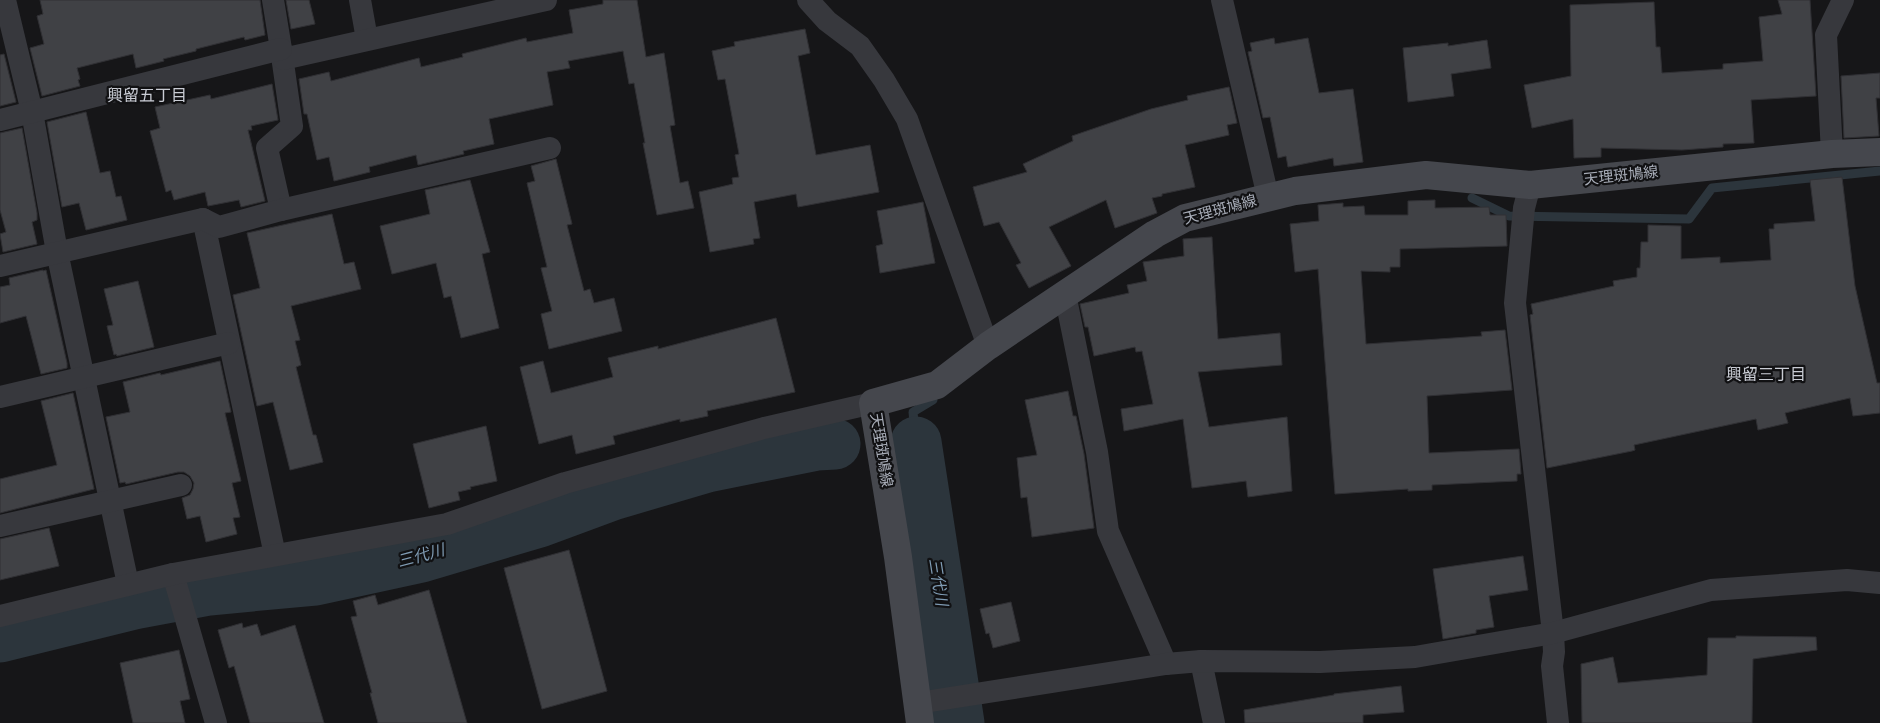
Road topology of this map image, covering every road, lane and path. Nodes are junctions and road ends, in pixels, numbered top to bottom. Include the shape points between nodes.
1 (5, 0) edge
2 (273, 0) edge
3 (360, 0) edge
4 (546, 0) edge
5 (808, 0) edge
6 (1222, 0) edge
7 (1843, 0) edge
8 (367, 39) junction
9 (282, 54) junction
10 (32, 112) junction
11 (0, 120) edge
12 (550, 148) dead end
13 (1880, 152) edge
14 (1832, 154) junction
15 (1268, 197) junction
16 (1527, 197) junction
17 (281, 210) junction
18 (203, 219) junction
19 (57, 252) junction
20 (0, 266) edge
21 (1065, 294) junction
22 (229, 343) junction
23 (988, 346) junction
24 (84, 377) junction
25 (0, 397) edge
26 (873, 403) junction
27 (181, 485) dead end
28 (110, 502) junction
29 (0, 526) edge
30 (275, 555) junction
31 (175, 579) junction
32 (1880, 583) edge
33 (128, 584) junction
34 (0, 616) edge
35 (1553, 633) junction
36 (1201, 661) junction
37 (1166, 664) junction
38 (919, 713) edge
39 (216, 723) edge
40 (1214, 723) edge
41 (1558, 723) edge

1 - 10 street
2 - 9 street
3 - 8 street
4 - 8 street
5 - 23 street via 827,21 860,46 907,119
6 - 15 street
7 - 14 street via 1826,34
8 - 9 street
9 - 10 street
9 - 17 street via 292,126 267,148
10 - 11 street
10 - 19 street
12 - 17 street
13 - 14 main road, 天理斑鳩線
14 - 16 main road, 天理斑鳩線
15 - 16 main road, 天理斑鳩線 via 1426,175
15 - 21 main road, 天理斑鳩線 via 1185,218 1155,234
16 - 35 street via 1515,303
17 - 18 street via 219,226
18 - 19 street
18 - 22 street
19 - 20 street
19 - 24 street
21 - 23 main road, 天理斑鳩線
21 - 37 street via 1097,452 1108,531
22 - 24 street
22 - 30 street
23 - 26 main road, 天理斑鳩線 via 936,385
24 - 25 street
24 - 28 street
26 - 30 street via 764,428 565,483 447,524
26 - 38 main road, 天理斑鳩線
27 - 28 street
28 - 29 street
28 - 33 street
30 - 31 street
31 - 33 street
31 - 39 street
32 - 35 street via 1847,580 1711,590
33 - 34 street
35 - 36 street via 1414,657 1320,662
35 - 41 street via 1552,666
36 - 37 street
36 - 40 street
37 - 38 street via 958,697

